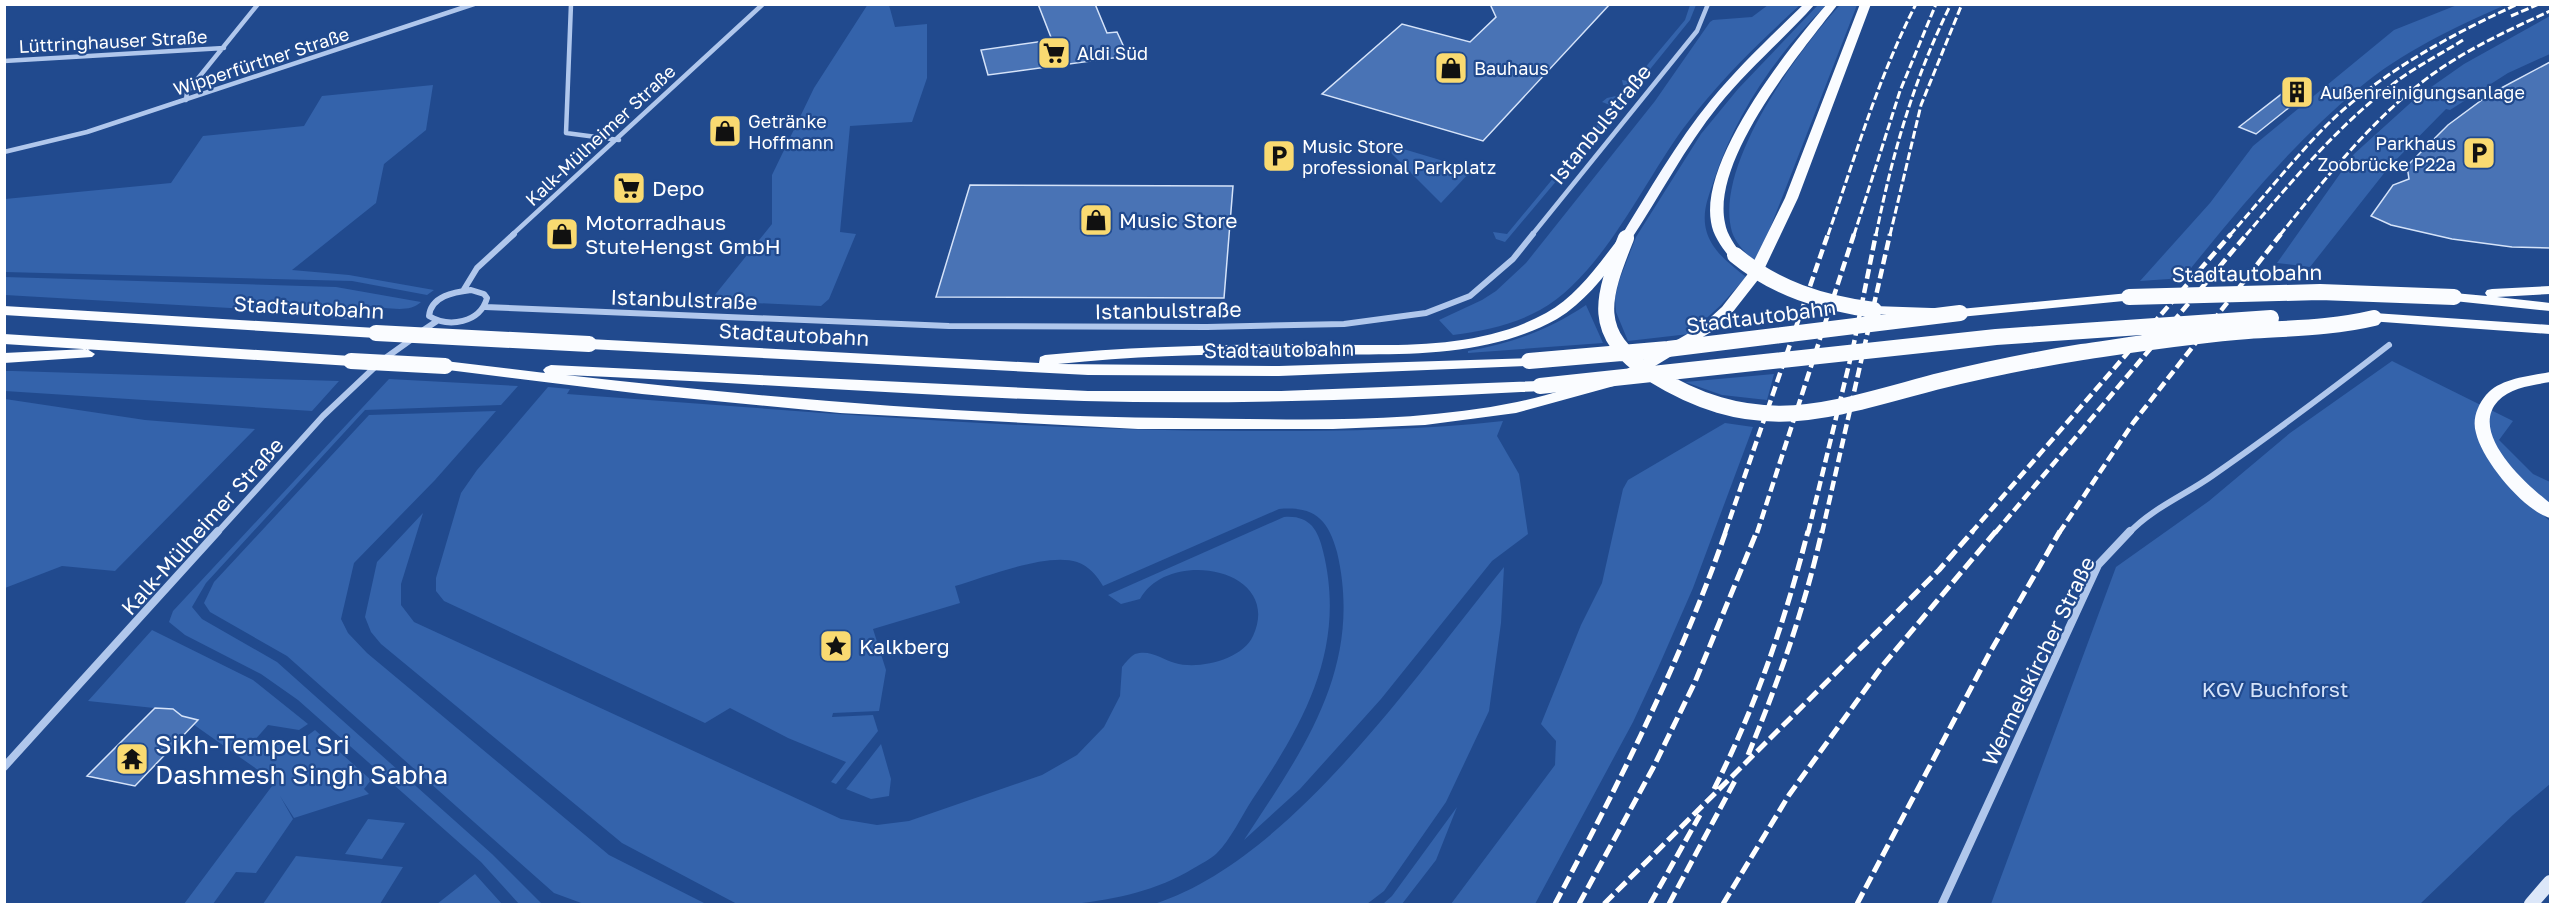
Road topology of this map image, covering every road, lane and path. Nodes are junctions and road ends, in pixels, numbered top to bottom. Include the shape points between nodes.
1 (258, 4) edge
2 (474, 4) edge
3 (571, 4) edge
4 (763, 4) edge
5 (1708, 4) edge
6 (1810, 4) edge
7 (1833, 4) edge
8 (1866, 4) edge
9 (224, 48) junction
10 (4, 61) edge
11 (186, 100) junction
12 (619, 140) junction
13 (4, 152) edge
14 (1626, 238) junction
15 (2550, 290) edge
16 (464, 291) junction
17 (2454, 297) junction
18 (485, 307) junction
19 (2550, 307) edge
20 (4, 310) edge
21 (1960, 313) junction
22 (2374, 318) junction
23 (437, 321) junction
24 (2550, 330) edge
25 (4, 339) edge
26 (2389, 345) dead end
27 (147, 349) junction
28 (4, 358) edge
29 (445, 366) junction
30 (991, 366) junction
31 (2550, 377) edge
32 (2550, 512) edge
33 (4, 767) edge
34 (2550, 882) edge
35 (1942, 904) edge
36 (2531, 904) edge

1 - 9 street
2 - 11 street, Wipperfürther Straße
3 - 12 street via 566,133
4 - 12 street, Kalk-Mülheimer Straße
5 - 18 street, Istanbulstraße via 1697,31 1513,259 1470,296 1420,315 1344,324 1069,328
6 - 14 main road via 1706,115 1677,154
7 - 21 highway, bridge via 1788,58 1751,115 1733,153 1719,202 1717,219 1723,237 1751,270 1774,284 1826,302 1852,308
8 - 29 highway via 1778,233 1742,295 1717,320 1674,352 1630,374 1549,402 1439,420 1174,424 1016,419 628,389
9 - 10 street, Lüttringhauser Straße
9 - 11 street via 187,92
11 - 13 street, Wipperfürther Straße via 56,141
12 - 16 street, Kalk-Mülheimer Straße via 477,268
14 - 22 highway, bridge via 1603,296 1603,316 1610,333 1631,358 1658,378 1685,392 1745,410 1820,412 1945,379 2057,356 2238,332 2323,328
14 - 30 highway, bridge via 1591,283 1564,307 1525,328 1496,336 1410,346 1091,355
15 - 17 highway
16 - 18 street via 484,294
16 - 23 street via 431,306 429,316
17 - 19 highway, Stadtautobahn
17 - 21 highway, Stadtautobahn, bridge via 2248,292 2129,297
18 - 23 street via 468,319
20 - 30 highway, Stadtautobahn, bridge
21 - 30 highway, Stadtautobahn, bridge via 1528,361 1279,371
22 - 24 highway
22 - 29 highway, bridge via 2150,323 1540,386 1260,398 1023,394
23 - 33 street, Kalk-Mülheimer Straße via 361,378
25 - 27 highway
26 - 35 street, Wermelskircher Straße via 2296,417 2138,523 2098,565
27 - 28 highway
27 - 29 highway, bridge
31 - 32 highway via 2514,383 2500,390 2489,400 2481,426 2507,475
34 - 36 main road

